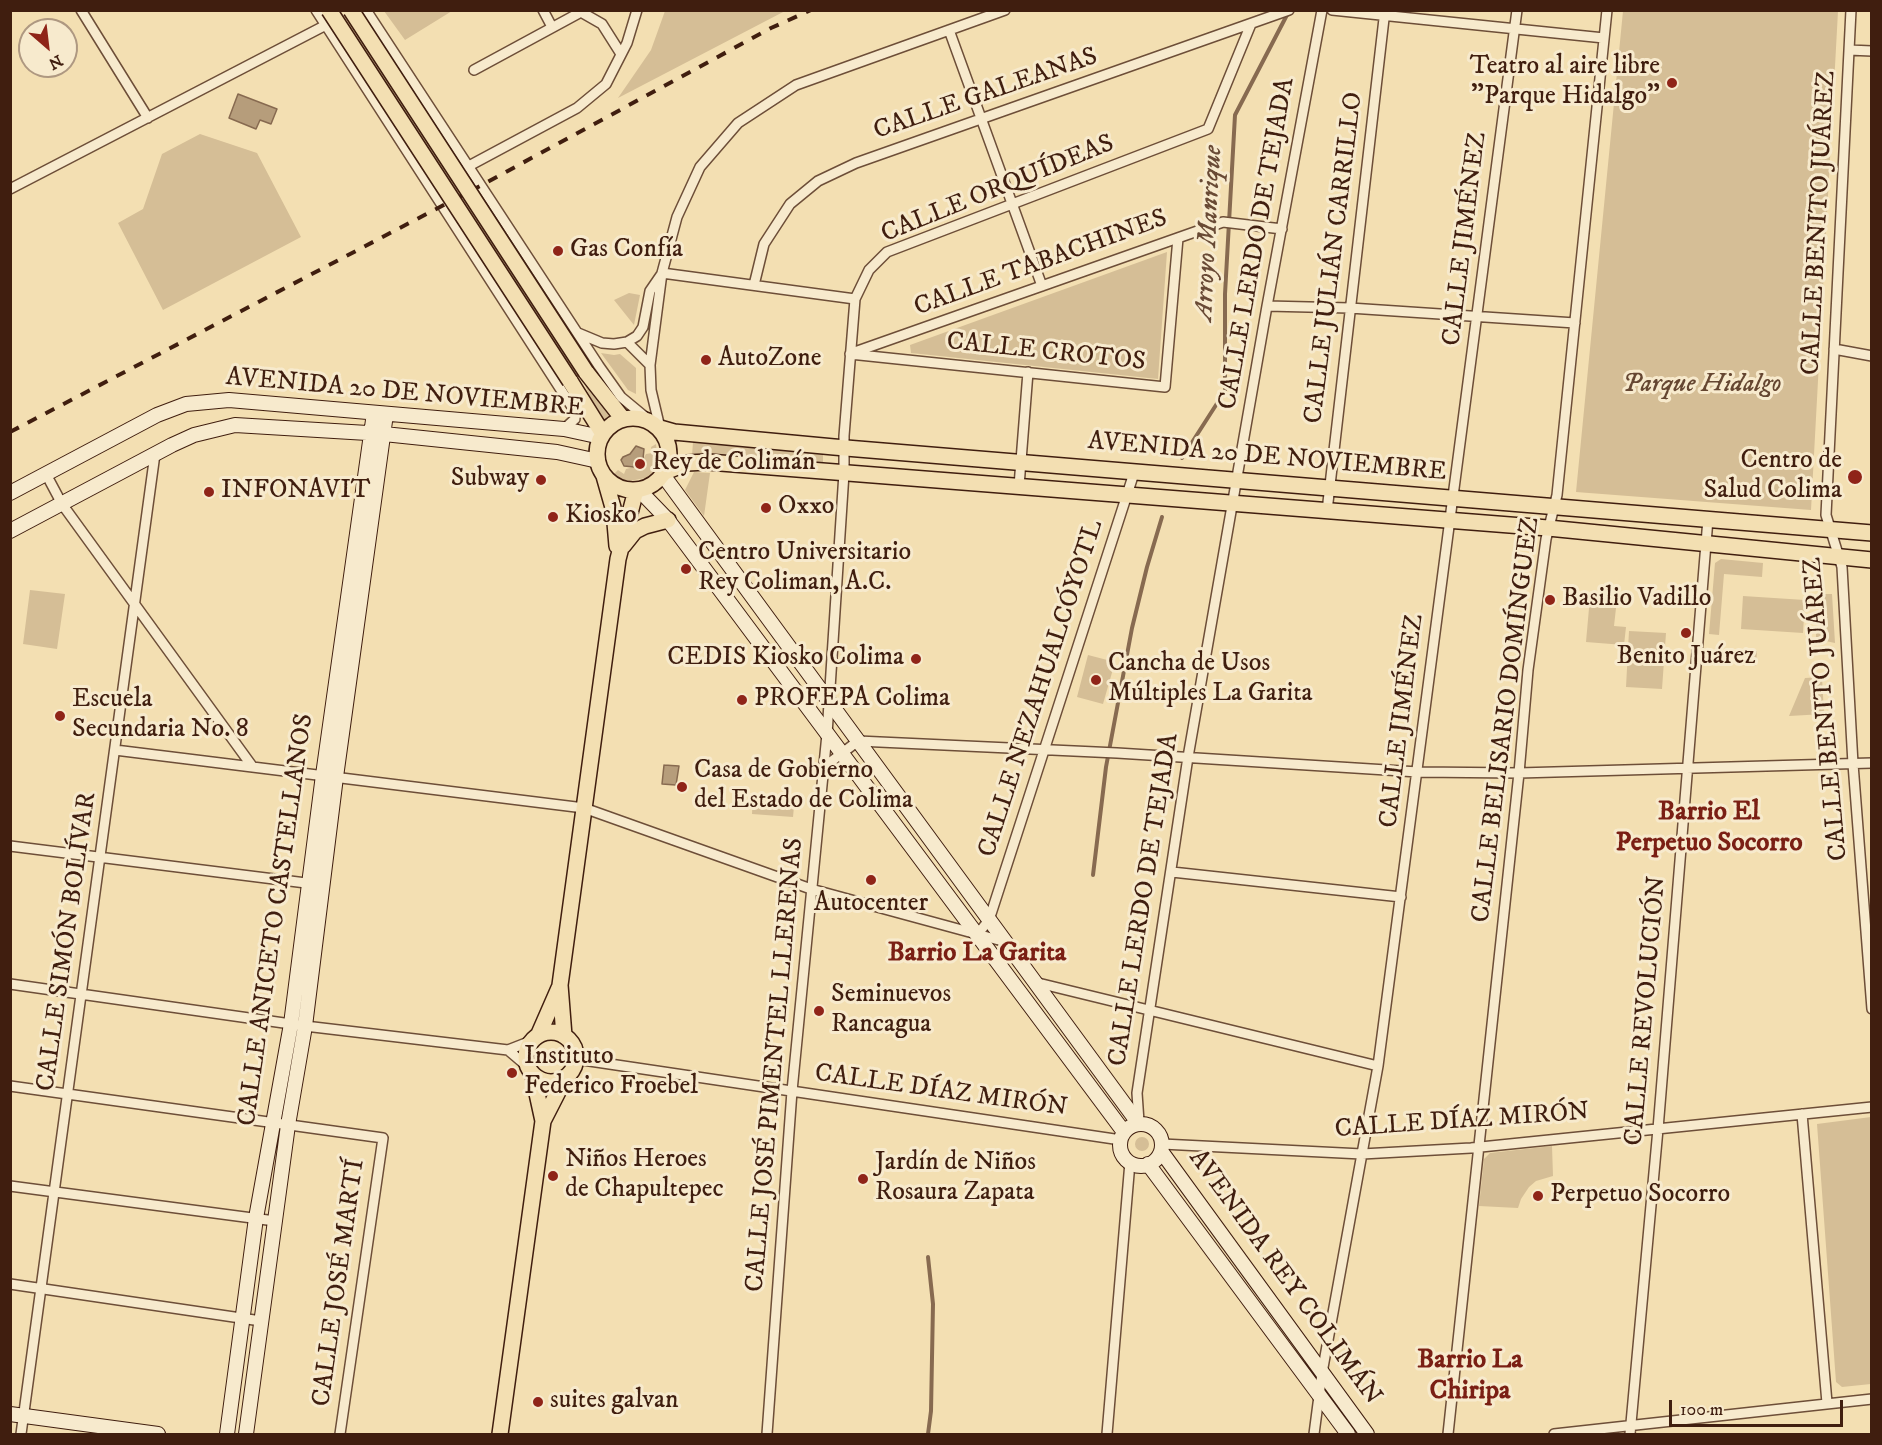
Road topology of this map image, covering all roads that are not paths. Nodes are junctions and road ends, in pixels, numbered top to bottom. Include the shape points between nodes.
1 (81, 10) edge
2 (316, 10) edge
3 (351, 10) edge
4 (366, 10) edge
5 (543, 10) edge
6 (637, 10) edge
7 (1005, 10) edge
8 (1322, 10) edge
9 (1332, 10) edge
10 (1516, 10) edge
11 (1607, 10) edge
12 (1851, 10) edge
13 (1284, 12) edge
14 (1384, 13) edge
15 (327, 18) edge
16 (1251, 24) junction
17 (552, 27) junction
18 (1514, 29) junction
19 (949, 30) junction
20 (1604, 38) junction
21 (1849, 50) junction
22 (1872, 51) edge
23 (621, 54) junction
24 (474, 70) dead end
25 (148, 118) junction
26 (981, 119) junction
27 (469, 170) junction
28 (10, 189) edge
29 (436, 194) junction
30 (1012, 204) junction
31 (497, 211) junction
32 (1282, 229) junction
33 (460, 232) junction
34 (1178, 238) junction
35 (662, 273) junction
36 (754, 285) junction
37 (1042, 286) junction
38 (855, 299) junction
39 (1268, 306) junction
40 (1350, 308) junction
41 (1477, 318) junction
42 (1575, 323) junction
43 (578, 333) junction
44 (627, 342) junction
45 (1834, 349) junction
46 (850, 354) junction
47 (1872, 356) edge
48 (650, 365) junction
49 (1029, 372) junction
50 (380, 413) junction
51 (623, 419) junction
52 (655, 425) junction
53 (564, 429) junction
54 (377, 434) junction
55 (602, 435) junction
56 (843, 447) junction
57 (155, 454) junction
58 (598, 461) junction
59 (1022, 461) junction
60 (1135, 470) junction
61 (844, 473) junction
62 (46, 474) junction
63 (664, 474) junction
64 (604, 476) junction
65 (1237, 479) junction
66 (1019, 486) junction
67 (1330, 487) junction
68 (638, 490) junction
69 (10, 493) edge
70 (1127, 495) junction
71 (1453, 498) junction
72 (1233, 503) junction
73 (62, 504) junction
74 (1554, 506) junction
75 (1327, 511) junction
76 (1708, 519) junction
77 (668, 520) junction
78 (1450, 520) junction
79 (1548, 528) junction
80 (1830, 529) junction
81 (10, 531) edge
82 (1872, 533) edge
83 (1706, 544) junction
84 (620, 553) junction
85 (1839, 557) junction
86 (1872, 560) edge
87 (135, 604) junction
88 (829, 702) junction
89 (827, 734) junction
90 (858, 741) junction
91 (115, 750) junction
92 (1044, 750) junction
93 (842, 753) junction
94 (1188, 758) junction
95 (1872, 763) edge
96 (1852, 764) junction
97 (252, 766) junction
98 (824, 767) junction
99 (1688, 767) junction
100 (1418, 772) junction
101 (1519, 773) junction
102 (329, 776) junction
103 (584, 808) junction
104 (10, 846) edge
105 (100, 857) junction
106 (1172, 872) junction
107 (316, 884) junction
108 (811, 889) junction
109 (1401, 897) junction
110 (989, 920) junction
111 (977, 934) junction
112 (1006, 942) junction
113 (1034, 982) junction
114 (10, 984) edge
115 (560, 985) junction
116 (82, 994) junction
117 (1149, 1008) junction
118 (1872, 1009) edge
119 (298, 1025) junction
120 (564, 1036) junction
121 (535, 1038) junction
122 (508, 1050) junction
123 (576, 1059) junction
124 (1378, 1066) junction
125 (530, 1071) junction
126 (565, 1078) junction
127 (10, 1086) edge
128 (792, 1091) junction
129 (68, 1094) junction
130 (1872, 1107) edge
131 (1802, 1114) junction
132 (543, 1121) junction
133 (273, 1123) junction
134 (1139, 1124) junction
135 (288, 1125) junction
136 (1658, 1129) junction
137 (1123, 1136) junction
138 (1162, 1147) junction
139 (1478, 1147) junction
140 (1362, 1154) junction
141 (1130, 1162) junction
142 (1148, 1164) junction
143 (10, 1186) edge
144 (54, 1192) junction
145 (256, 1218) junction
146 (275, 1221) junction
147 (10, 1284) edge
148 (41, 1288) junction
149 (243, 1318) junction
150 (261, 1321) junction
151 (1322, 1373) junction
152 (1320, 1397) junction
153 (1872, 1399) edge
154 (1827, 1403) junction
155 (17, 1415) edge
156 (1630, 1430) edge
157 (21, 1434) edge
158 (158, 1434) edge
159 (227, 1434) edge
160 (246, 1434) edge
161 (340, 1434) edge
162 (500, 1434) edge
163 (767, 1434) edge
164 (1107, 1434) edge
165 (1314, 1434) edge
166 (1348, 1434) edge
167 (1367, 1434) edge
168 (1448, 1434) edge
169 (1554, 1434) edge

1 - 25 street
2 - 15 street
3 - 51 main road, bridge via 586,372
4 - 27 street
5 - 17 street
6 - 23 street
7 - 19 street
8 - 32 street, CALLE LERDO DE TEJADA
9 - 14 street
10 - 18 street, CALLE JIMÉNEZ
11 - 20 street, CALLE BELISARIO DOMÍNGUEZ
12 - 21 street, CALLE BENITO JUÁREZ
13 - 16 street, CALLE GALEANAS
14 - 18 street
14 - 40 street, CALLE JULIÁN CARRILLO
15 - 25 street
15 - 29 street
15 - 55 main road, bridge via 570,381
16 - 26 street, CALLE GALEANAS
16 - 30 street, CALLE ORQUÍDEAS via 1208,129
17 - 23 street via 581,12 602,24
17 - 24 street
18 - 20 street
18 - 41 street, CALLE JIMÉNEZ
19 - 26 street
19 - 35 street via 796,85 738,123 700,167 677,217
20 - 42 street, CALLE BELISARIO DOMÍNGUEZ
21 - 22 street
21 - 45 street, CALLE BENITO JUÁREZ
23 - 27 street via 606,84 577,108
25 - 28 street
26 - 30 street
26 - 36 street, CALLE GALEANAS via 818,181 790,204 764,244
27 - 29 street via 468,183 461,189 445,196
27 - 31 street
29 - 33 street
30 - 37 street
30 - 38 street, CALLE ORQUÍDEAS via 887,252 869,270
31 - 33 street via 486,206 474,208 460,222
31 - 43 street
32 - 34 street, CALLE TABACHINES via 1223,222
32 - 39 street, CALLE LERDO DE TEJADA
33 - 53 street via 574,410 575,419
34 - 37 street, CALLE TABACHINES
34 - 49 street, CALLE CROTOS via 1165,387
35 - 36 street
35 - 44 street via 650,291 643,327
35 - 48 street
36 - 38 street
37 - 46 street, CALLE TABACHINES
38 - 46 street, CALLE ORQUÍDEAS
39 - 40 street
39 - 65 street, CALLE LERDO DE TEJADA
40 - 41 street
40 - 67 street, CALLE JULIÁN CARRILLO
41 - 42 street
41 - 71 street, CALLE JIMÉNEZ
42 - 74 street, CALLE BELISARIO DOMÍNGUEZ
43 - 44 street via 602,343
43 - 52 street via 621,397
44 - 48 street
45 - 47 street
45 - 80 street, CALLE BENITO JUÁREZ via 1826,515
46 - 49 street, CALLE CROTOS
46 - 56 street, CALLE ORQUÍDEAS
48 - 52 street
49 - 59 street
50 - 53 main road, AVENIDA 20 DE NOVIEMBRE
50 - 54 main road, CALLE ANICETO CASTELLANOS
50 - 62 main road, AVENIDA 20 DE NOVIEMBRE via 229,400 186,404
51 - 52 main road via 641,418
51 - 55 main road
52 - 56 main road, AVENIDA 20 DE NOVIEMBRE via 674,432
52 - 63 main road via 669,447
53 - 55 main road, AVENIDA 20 DE NOVIEMBRE
54 - 57 main road, AVENIDA 20 DE NOVIEMBRE via 235,425 194,435
54 - 58 main road, AVENIDA 20 DE NOVIEMBRE via 557,452
54 - 102 main road, CALLE ANICETO CASTELLANOS
55 - 58 main road
56 - 59 main road, AVENIDA 20 DE NOVIEMBRE
56 - 61 street, CALLE JOSÉ PIMENTEL LLERENAS
57 - 73 main road, AVENIDA 20 DE NOVIEMBRE
57 - 87 street, CALLE SIMÓN BOLÍVAR
58 - 64 main road
59 - 60 main road, AVENIDA 20 DE NOVIEMBRE
59 - 66 street
60 - 65 main road, AVENIDA 20 DE NOVIEMBRE
60 - 70 street, CALLE NEZAHUALCÓYOTL
61 - 63 main road, AVENIDA 20 DE NOVIEMBRE via 708,462 687,463
61 - 66 main road, AVENIDA 20 DE NOVIEMBRE
61 - 88 street, CALLE JOSÉ PIMENTEL LLERENAS
62 - 69 main road, AVENIDA 20 DE NOVIEMBRE
62 - 73 street
63 - 68 main road
63 - 88 main road
64 - 68 main road via 615,486
64 - 84 main road
65 - 67 main road, AVENIDA 20 DE NOVIEMBRE
65 - 72 street, CALLE LERDO DE TEJADA
66 - 70 main road, AVENIDA 20 DE NOVIEMBRE
67 - 71 main road, AVENIDA 20 DE NOVIEMBRE
67 - 75 street, CALLE JULIÁN CARRILLO
68 - 77 main road
68 - 84 main road
70 - 72 main road, AVENIDA 20 DE NOVIEMBRE
70 - 92 street, CALLE NEZAHUALCÓYOTL
71 - 74 main road, AVENIDA 20 DE NOVIEMBRE
71 - 78 street, CALLE JIMÉNEZ
72 - 75 main road, AVENIDA 20 DE NOVIEMBRE
72 - 94 street, CALLE LERDO DE TEJADA
73 - 81 main road, AVENIDA 20 DE NOVIEMBRE
73 - 87 street
74 - 76 main road, AVENIDA 20 DE NOVIEMBRE
74 - 79 street, CALLE BELISARIO DOMÍNGUEZ
75 - 78 main road, AVENIDA 20 DE NOVIEMBRE
76 - 80 main road, AVENIDA 20 DE NOVIEMBRE
76 - 83 street, CALLE REVOLUCIÓN
77 - 84 main road via 635,531
77 - 89 main road
78 - 79 main road, AVENIDA 20 DE NOVIEMBRE
78 - 100 street, CALLE JIMÉNEZ
79 - 83 main road, AVENIDA 20 DE NOVIEMBRE
79 - 101 street, CALLE BELISARIO DOMÍNGUEZ via 1528,670
80 - 82 main road, AVENIDA 20 DE NOVIEMBRE
80 - 85 street, CALLE BENITO JUÁREZ
83 - 85 main road, AVENIDA 20 DE NOVIEMBRE
83 - 99 street, CALLE REVOLUCIÓN
84 - 103 main road
85 - 86 main road, AVENIDA 20 DE NOVIEMBRE
85 - 96 street, CALLE BENITO JUÁREZ
87 - 91 street, CALLE SIMÓN BOLÍVAR
87 - 97 street
88 - 89 street, CALLE JOSÉ PIMENTEL LLERENAS
88 - 90 main road
89 - 93 main road
89 - 98 street, CALLE JOSÉ PIMENTEL LLERENAS
90 - 92 street
90 - 93 street
90 - 110 main road
91 - 97 street
91 - 105 street, CALLE SIMÓN BOLÍVAR
92 - 94 street
92 - 110 street, CALLE NEZAHUALCÓYOTL
93 - 98 street
93 - 111 main road
94 - 100 street
94 - 106 street, CALLE LERDO DE TEJADA
95 - 96 street
96 - 99 street
96 - 118 street, CALLE BENITO JUÁREZ
97 - 102 street
98 - 108 street, CALLE JOSÉ PIMENTEL LLERENAS
99 - 101 street
99 - 136 street, CALLE REVOLUCIÓN
100 - 101 street
100 - 109 street, CALLE JIMÉNEZ
101 - 139 street, CALLE BELISARIO DOMÍNGUEZ
102 - 103 street
102 - 107 main road, CALLE ANICETO CASTELLANOS
103 - 108 street
103 - 115 main road
104 - 105 street
105 - 107 street
105 - 116 street, CALLE SIMÓN BOLÍVAR
106 - 109 street
106 - 117 street, CALLE LERDO DE TEJADA
107 - 119 main road, CALLE ANICETO CASTELLANOS
108 - 111 street
108 - 128 street, CALLE JOSÉ PIMENTEL LLERENAS
109 - 124 street, CALLE JIMÉNEZ
110 - 111 street
110 - 112 main road
111 - 112 street
111 - 137 main road
112 - 113 main road
113 - 117 street
113 - 134 main road
114 - 116 street
115 - 120 main road
115 - 121 main road
116 - 119 street
116 - 129 street, CALLE SIMÓN BOLÍVAR
117 - 124 street
117 - 134 street, CALLE LERDO DE TEJADA via 1137,1093
119 - 122 street
119 - 133 main road, CALLE ANICETO CASTELLANOS
119 - 135 main road, CALLE ANICETO CASTELLANOS
120 - 121 main road via 547,1032
120 - 123 main road via 571,1042
121 - 122 street
121 - 125 main road via 527,1049
122 - 125 street
123 - 126 main road
123 - 128 street, CALLE DÍAZ MIRÓN
124 - 140 street, CALLE JIMÉNEZ
125 - 126 main road via 542,1081
125 - 132 main road
126 - 132 main road
127 - 129 street
128 - 137 street, CALLE DÍAZ MIRÓN
128 - 163 street, CALLE JOSÉ PIMENTEL LLERENAS
129 - 133 street
129 - 144 street, CALLE SIMÓN BOLÍVAR
130 - 131 street, CALLE DÍAZ MIRÓN
131 - 136 street, CALLE DÍAZ MIRÓN
131 - 154 street
132 - 162 main road
133 - 135 street
133 - 145 main road, CALLE ANICETO CASTELLANOS
134 - 137 main road
134 - 138 main road via 1156,1130
135 - 146 main road, CALLE ANICETO CASTELLANOS
135 - 161 street, CALLE JOSÉ MARTÍ via 383,1138
136 - 139 street, CALLE DÍAZ MIRÓN
136 - 156 street, CALLE REVOLUCIÓN
137 - 141 main road via 1122,1152
138 - 140 street, CALLE DÍAZ MIRÓN
138 - 142 main road
138 - 151 main road, AVENIDA REY COLIMÁN
139 - 140 street, CALLE DÍAZ MIRÓN
139 - 168 street, CALLE BELISARIO DOMÍNGUEZ
140 - 151 street, CALLE JIMÉNEZ
141 - 142 main road
141 - 164 street
142 - 152 main road, AVENIDA REY COLIMÁN
143 - 144 street
144 - 145 street
144 - 148 street, CALLE SIMÓN BOLÍVAR
145 - 146 street
145 - 149 main road, CALLE ANICETO CASTELLANOS
146 - 150 main road, CALLE ANICETO CASTELLANOS
147 - 148 street
148 - 149 street
148 - 155 street, CALLE SIMÓN BOLÍVAR
149 - 150 street
149 - 159 main road, CALLE ANICETO CASTELLANOS
150 - 160 main road, CALLE ANICETO CASTELLANOS
151 - 152 street, CALLE JIMÉNEZ
151 - 167 main road, AVENIDA REY COLIMÁN
152 - 165 street, CALLE JIMÉNEZ
152 - 166 main road, AVENIDA REY COLIMÁN
153 - 154 street
154 - 156 street
155 - 157 street, CALLE SIMÓN BOLÍVAR
155 - 158 main road
156 - 169 street

